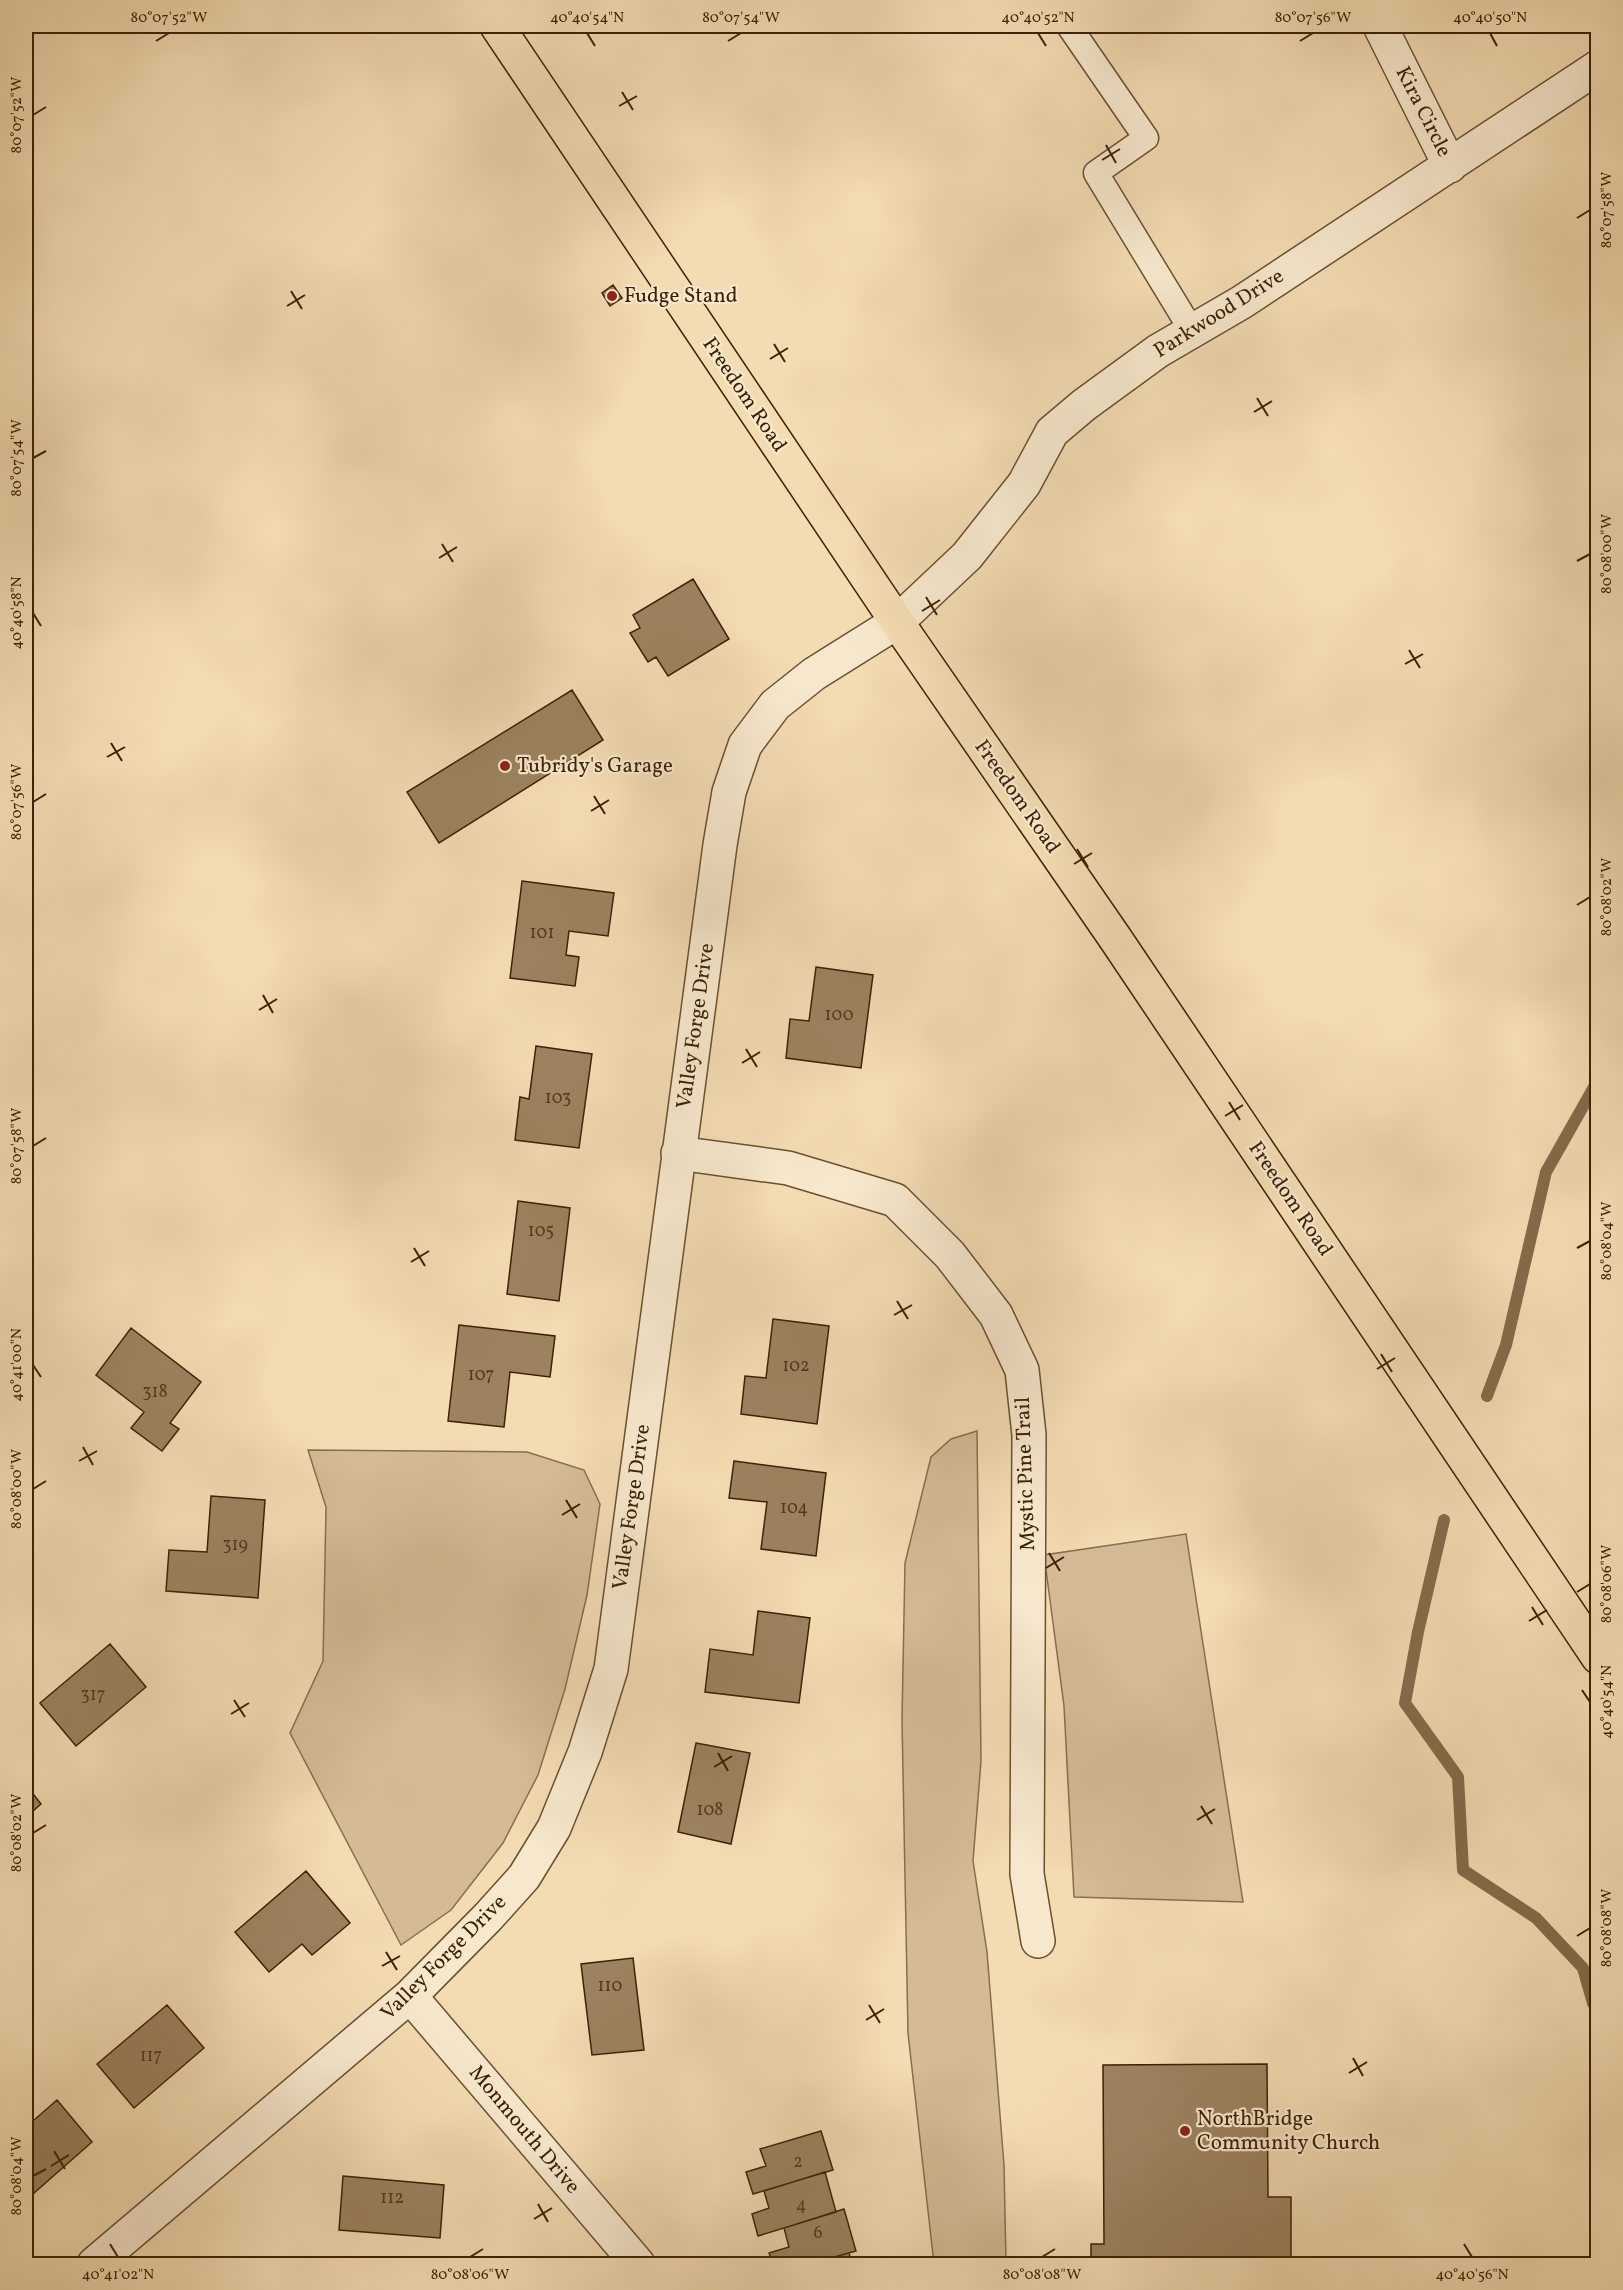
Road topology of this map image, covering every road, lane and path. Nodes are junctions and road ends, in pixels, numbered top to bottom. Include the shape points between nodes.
1 (497, 26) edge
2 (1069, 26) edge
3 (1380, 26) edge
4 (1598, 67) edge
5 (1450, 165) junction
6 (1192, 331) junction
7 (897, 622) junction
8 (678, 1153) junction
9 (1598, 1657) edge
10 (1038, 1941) dead end
11 (410, 1996) junction
12 (94, 2265) edge
13 (638, 2265) edge

1 - 7 main road, Freedom Road
2 - 6 lane via 1146,138 1096,173
3 - 5 street, Kira Circle
4 - 5 street, Parkwood Drive
5 - 6 street, Parkwood Drive
6 - 7 street, Parkwood Drive via 1158,351 1052,432 1024,484 967,556
7 - 8 street, Valley Forge Drive via 814,674 775,705 745,745 729,792 720,845
7 - 9 main road, Freedom Road via 1115,938
8 - 10 street, Mystic Pine Trail via 788,1168 895,1200 950,1255 996,1315 1022,1370 1029,1435 1027,1874
8 - 11 street, Valley Forge Drive via 611,1669 585,1752 554,1828 524,1877
11 - 12 street, Valley Forge Drive
11 - 13 street, Monmouth Drive

